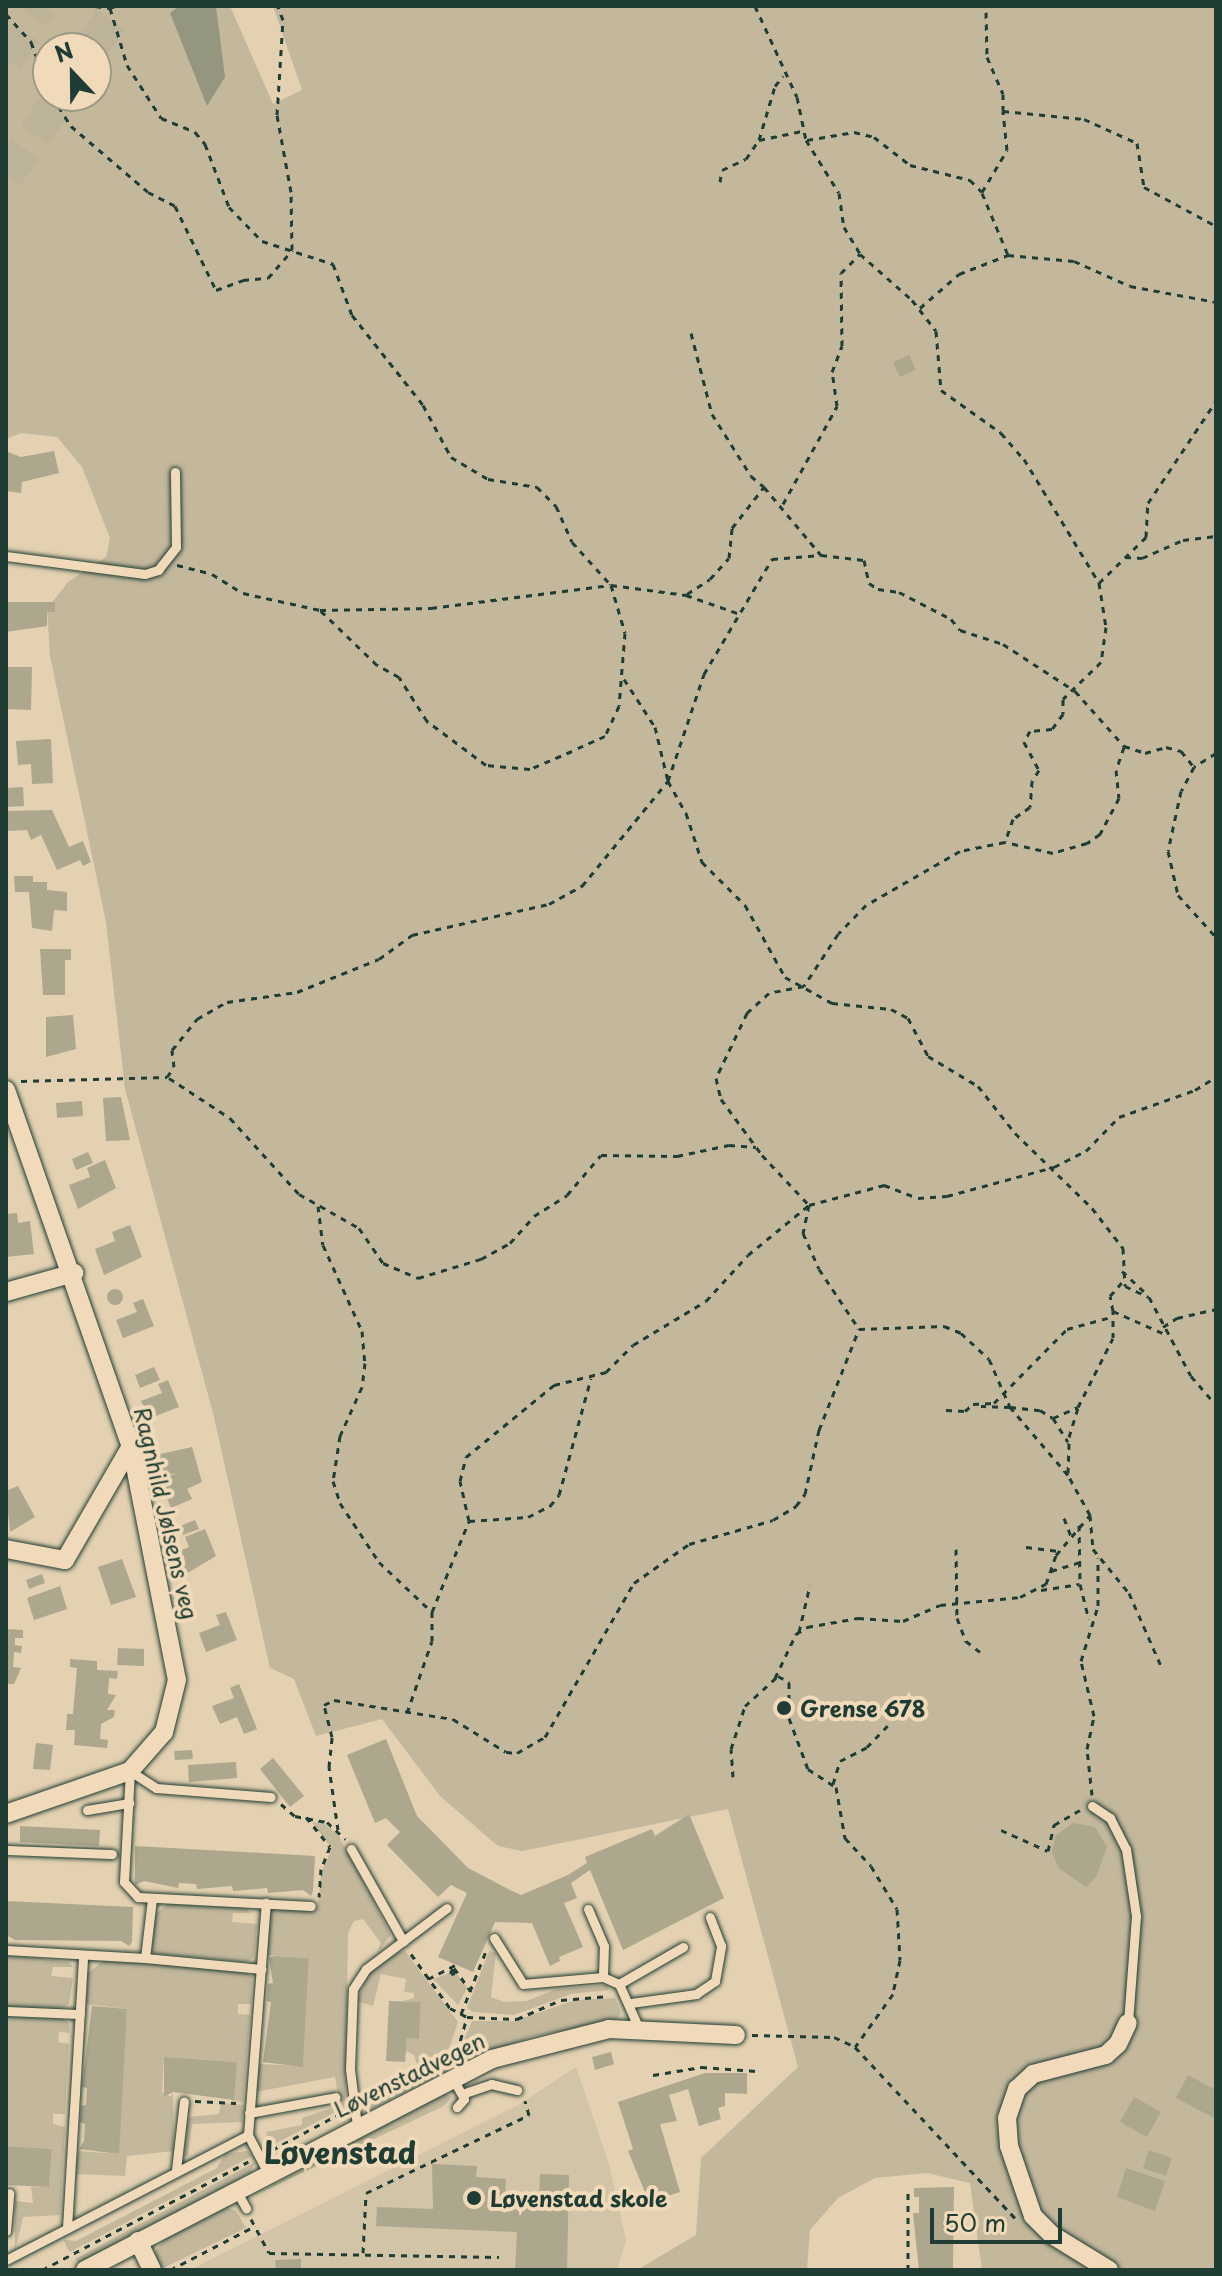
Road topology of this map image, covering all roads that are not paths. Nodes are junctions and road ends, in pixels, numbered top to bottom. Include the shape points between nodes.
1 (175, 472) dead end
2 (6, 556) edge
3 (6, 1090) edge
4 (74, 1273) junction
5 (6, 1292) edge
6 (131, 1446) junction
7 (6, 1549) edge
8 (130, 1771) junction
9 (271, 1797) road end
10 (129, 1803) junction
11 (1092, 1806) road end
12 (87, 1810) dead end
13 (6, 1814) edge
14 (351, 1849) road end
15 (6, 1850) edge
16 (112, 1854) dead end
17 (152, 1898) junction
18 (266, 1903) junction
19 (311, 1906) road end
20 (447, 1908) dead end
21 (588, 1909) dead end
22 (710, 1917) dead end
23 (494, 1938) road end
24 (403, 1941) junction
25 (683, 1947) dead end
26 (6, 1950) edge
27 (83, 1956) junction
28 (145, 1958) junction
29 (261, 1969) junction
30 (603, 1977) junction
31 (619, 1984) junction
32 (630, 2000) junction
33 (6, 2011) edge
34 (80, 2014) junction
35 (1128, 2023) joint
36 (640, 2031) junction
37 (736, 2035) road end
38 (452, 2077) junction
39 (517, 2090) road end
40 (462, 2094) junction
41 (336, 2097) dead end
42 (184, 2101) road end
43 (457, 2107) dead end
44 (249, 2113) junction
45 (357, 2126) junction
46 (248, 2135) junction
47 (176, 2170) junction
48 (268, 2173) junction
49 (236, 2190) junction
50 (9, 2193) dead end
51 (246, 2208) road end
52 (67, 2228) junction
53 (6, 2231) edge
54 (138, 2241) junction
55 (6, 2262) edge
56 (11, 2270) edge
57 (85, 2270) edge
58 (152, 2270) edge
59 (1109, 2270) edge

1 - 2 lane via 176,547 169,563 145,574
3 - 4 street, Ragnhild Jølsens veg
4 - 5 street
4 - 6 street, Ragnhild Jølsens veg
6 - 7 street via 65,1560
6 - 8 street, Ragnhild Jølsens veg via 177,1680 164,1732
8 - 9 lane via 156,1788
8 - 10 lane
8 - 13 street, Ragnhild Jølsens veg
10 - 12 lane
10 - 17 lane via 124,1882 138,1897
11 - 35 lane via 1110,1818 1126,1849 1136,1916
14 - 24 lane
15 - 16 lane
17 - 18 lane
17 - 28 lane
18 - 19 lane
18 - 29 lane
20 - 24 lane
21 - 30 lane via 604,1946
22 - 32 lane via 721,1946 715,1981 696,1994
23 - 30 lane via 523,1984
24 - 45 lane via 366,1969 353,1989 350,2069
25 - 31 lane
26 - 27 lane
27 - 28 lane
27 - 34 lane
28 - 29 lane
29 - 44 lane
30 - 31 lane
31 - 32 lane
32 - 36 lane
33 - 34 lane
34 - 52 lane
35 - 59 street via 1106,2055 1033,2074 1017,2089 1007,2118 1009,2146 1033,2216 1052,2235
36 - 37 street, Løvenstadvegen
36 - 38 street, Løvenstadvegen via 609,2029 547,2042
38 - 40 lane
38 - 45 street, Løvenstadvegen
39 - 40 lane via 491,2084
40 - 43 lane
41 - 44 lane
42 - 47 lane
44 - 46 lane
45 - 48 street, Løvenstadvegen
46 - 47 lane
46 - 48 lane
47 - 52 lane
48 - 49 street, Løvenstadvegen
49 - 51 lane
49 - 54 street, Løvenstadvegen
50 - 53 lane
52 - 55 lane
54 - 57 street, Løvenstadvegen
54 - 58 street
55 - 56 lane

